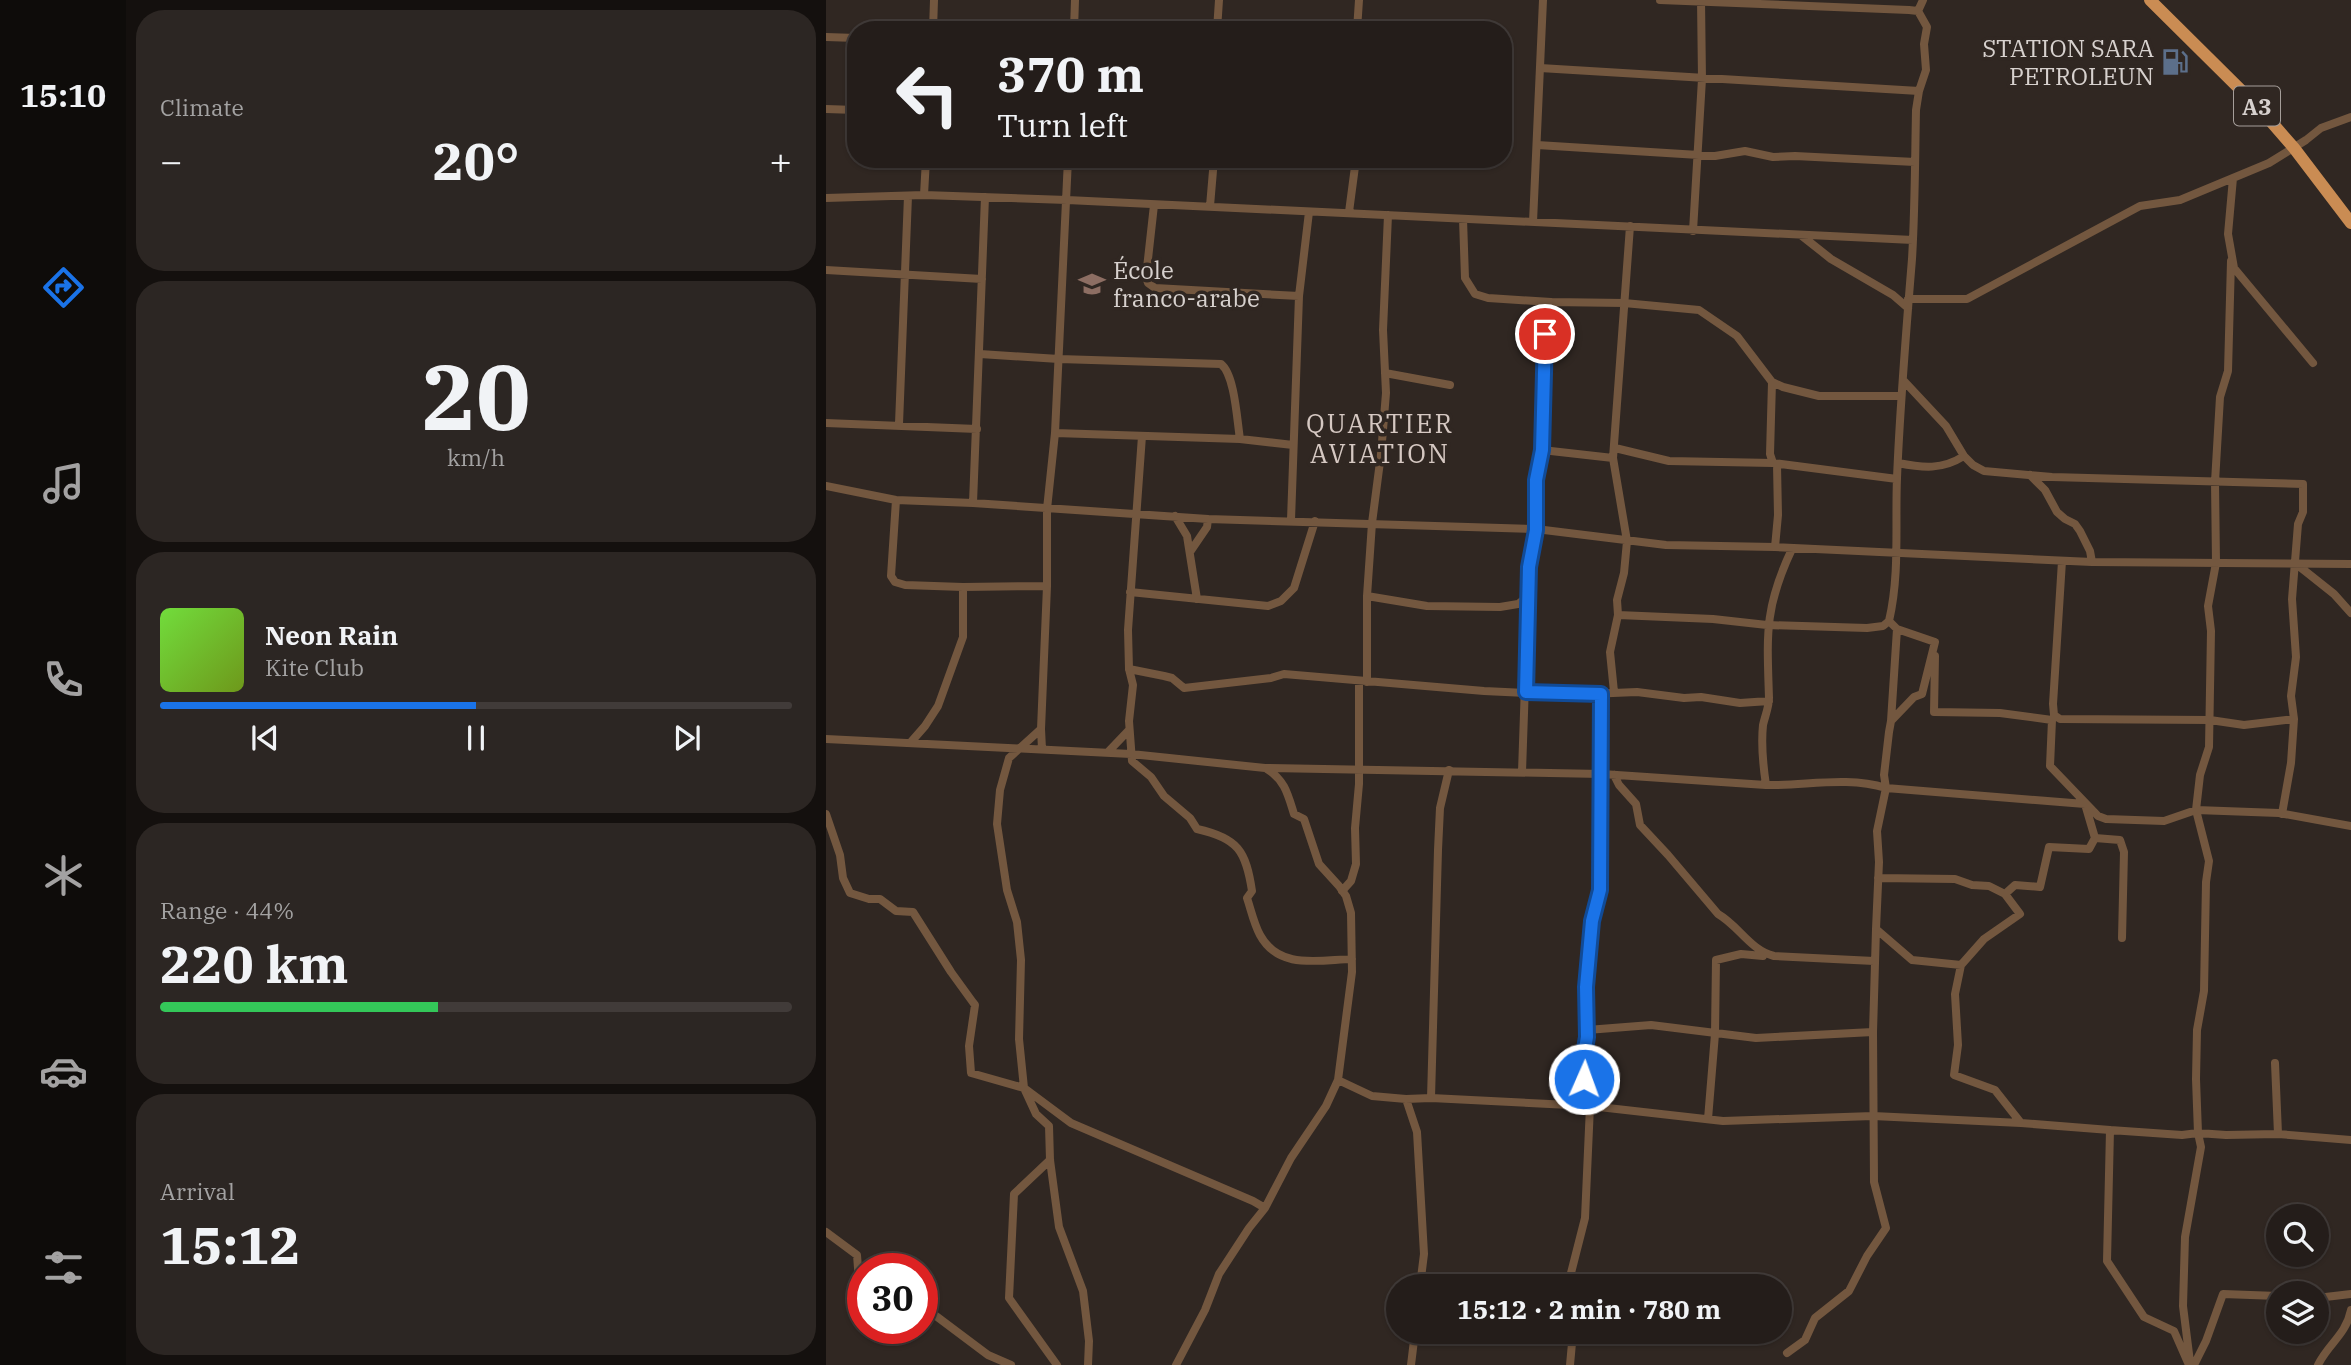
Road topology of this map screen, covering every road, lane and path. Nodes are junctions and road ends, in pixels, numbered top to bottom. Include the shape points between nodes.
1 (934, 0) edge
2 (1075, 0) edge
3 (1219, 0) edge
4 (1359, 0) edge
5 (1543, 0) edge
6 (1660, 0) edge
7 (1923, 0) edge
8 (2150, 0) edge
9 (1701, 1) edge
10 (1865, 4) edge
11 (1918, 11) junction
12 (933, 21) edge
13 (1074, 21) edge
14 (1218, 21) edge
15 (1358, 21) edge
16 (826, 37) edge
17 (847, 38) edge
18 (1540, 68) junction
19 (1702, 79) junction
20 (1919, 91) junction
21 (826, 109) edge
22 (847, 110) edge
23 (2351, 117) edge
24 (1537, 145) junction
25 (2294, 148) junction
26 (1698, 155) junction
27 (1914, 162) junction
28 (925, 168) edge
29 (1068, 168) edge
30 (1213, 168) edge
31 (1355, 168) edge
32 (2233, 178) junction
33 (923, 195) junction
34 (908, 196) junction
35 (985, 197) junction
36 (827, 199) edge
37 (1067, 200) junction
38 (1154, 205) junction
39 (1210, 206) junction
40 (1309, 212) junction
41 (1349, 212) junction
42 (1388, 215) junction
43 (1464, 219) junction
44 (1534, 222) junction
45 (2351, 223) edge
46 (1630, 226) junction
47 (1693, 231) junction
48 (1802, 236) junction
49 (1913, 240) junction
50 (2231, 261) junction
51 (826, 270) edge
52 (904, 275) junction
53 (982, 279) junction
54 (1299, 296) junction
55 (1551, 302) junction
56 (1624, 303) junction
57 (1908, 304) junction
58 (980, 354) junction
59 (1059, 359) junction
60 (2313, 363) dead end
61 (1385, 373) junction
62 (1903, 380) junction
63 (1772, 382) junction
64 (1450, 385) dead end
65 (1901, 396) junction
66 (826, 423) edge
67 (899, 424) junction
68 (977, 429) junction
69 (1055, 433) junction
70 (1142, 436) junction
71 (1240, 439) junction
72 (1293, 445) junction
73 (1615, 448) junction
74 (1542, 450) junction
75 (1965, 456) junction
76 (1614, 458) junction
77 (1898, 463) junction
78 (1775, 464) junction
79 (2030, 475) junction
80 (1897, 479) junction
81 (2215, 482) junction
82 (826, 486) edge
83 (896, 500) junction
84 (973, 503) junction
85 (1047, 509) junction
86 (1136, 514) junction
87 (1175, 516) junction
88 (1208, 519) junction
89 (1291, 520) junction
90 (1315, 521) junction
91 (1372, 523) junction
92 (1536, 530) junction
93 (1627, 541) junction
94 (1775, 547) junction
95 (1792, 549) junction
96 (1190, 552) junction
97 (1898, 553) junction
98 (2062, 561) junction
99 (2092, 562) junction
100 (2216, 563) junction
101 (2295, 563) junction
102 (2351, 564) edge
103 (1047, 586) junction
104 (963, 587) junction
105 (1130, 592) junction
106 (1367, 596) junction
107 (1528, 596) junction
108 (1197, 599) junction
109 (2351, 613) edge
110 (1618, 615) junction
111 (1889, 621) junction
112 (1767, 625) junction
113 (1897, 629) junction
114 (1935, 642) junction
115 (1129, 669) junction
116 (1363, 681) junction
117 (1526, 692) junction
118 (1614, 692) junction
119 (1601, 694) junction
120 (1769, 701) junction
121 (2294, 719) junction
122 (2210, 720) junction
123 (1891, 721) junction
124 (1041, 729) junction
125 (1129, 730) junction
126 (826, 739) edge
127 (911, 742) junction
128 (1018, 748) junction
129 (1042, 749) junction
130 (1108, 752) junction
131 (1131, 754) junction
132 (1265, 768) junction
133 (1358, 769) junction
134 (1449, 770) junction
135 (1522, 772) junction
136 (1602, 774) junction
137 (1614, 775) junction
138 (1766, 785) junction
139 (1886, 788) junction
140 (2085, 804) junction
141 (2196, 810) junction
142 (826, 814) edge
143 (2282, 814) junction
144 (2351, 826) edge
145 (2095, 838) junction
146 (1878, 878) junction
147 (1342, 891) junction
148 (2005, 894) junction
149 (1876, 929) junction
150 (2122, 937) dead end
151 (1774, 956) junction
152 (1352, 959) junction
153 (1874, 961) junction
154 (1961, 965) junction
155 (1587, 1030) junction
156 (1873, 1032) junction
157 (1715, 1034) junction
158 (2275, 1063) dead end
159 (1338, 1080) junction
160 (1024, 1088) junction
161 (1431, 1098) junction
162 (1406, 1099) junction
163 (1590, 1106) junction
164 (1873, 1116) junction
165 (1708, 1119) junction
166 (2021, 1123) junction
167 (2110, 1130) junction
168 (2198, 1133) junction
169 (2278, 1134) junction
170 (2351, 1140) edge
171 (1050, 1160) junction
172 (1265, 1208) junction
173 (826, 1232) edge
174 (854, 1253) edge
175 (1422, 1274) edge
176 (1571, 1274) edge
177 (2351, 1294) edge
178 (2266, 1296) edge
179 (2329, 1297) edge
180 (2351, 1310) edge
181 (938, 1317) edge
182 (1414, 1344) edge
183 (1572, 1344) edge
184 (1787, 1353) dead end
185 (1011, 1365) edge
186 (1056, 1365) edge
187 (1088, 1365) edge
188 (1176, 1365) edge
189 (1411, 1365) edge
190 (1570, 1365) edge
191 (2191, 1365) edge
192 (2318, 1365) edge

1 - 12 street
2 - 13 street
3 - 14 street
4 - 15 street
5 - 18 street
6 - 9 street
7 - 11 street
8 - 25 highway, A3
9 - 10 street
9 - 19 street
10 - 11 street
11 - 20 street via 1927,27 1926,70
16 - 17 street
18 - 19 street
18 - 24 street
19 - 20 street
19 - 26 street
20 - 27 street
21 - 22 street
23 - 25 street via 2321,128
24 - 26 street
24 - 44 street
25 - 32 street
25 - 45 highway, A3
26 - 27 street via 1745,151 1773,158
26 - 47 street
27 - 49 street
28 - 33 street
29 - 37 street
30 - 39 street
31 - 41 street
32 - 50 street via 2228,234
32 - 57 street via 2180,200 2140,206 1966,299
33 - 34 street
33 - 35 street
34 - 36 street
34 - 52 street
35 - 37 street
35 - 53 street
37 - 38 street
37 - 59 street
38 - 39 street
38 - 54 street via 1146,277 1155,288
39 - 40 street
40 - 41 street
40 - 54 street
41 - 42 street
42 - 43 street
42 - 61 street
43 - 44 street
43 - 55 street via 1465,278 1475,294
44 - 46 street
46 - 47 street
46 - 56 street
47 - 48 street
48 - 49 street
48 - 57 street via 1831,259
49 - 57 street
50 - 60 street
50 - 81 street via 2228,371 2220,397
51 - 52 street
52 - 53 street
52 - 67 street
53 - 58 street
54 - 72 street
55 - 56 street
55 - 74 street via 1545,334
56 - 63 street via 1699,310 1737,337
56 - 73 street
57 - 62 street
58 - 59 street
58 - 68 street
59 - 69 street
59 - 71 street via 1221,365 1230,380
61 - 64 street
61 - 91 street
62 - 65 street
62 - 75 street via 1946,426
63 - 65 street via 1811,395
63 - 78 street via 1770,454
65 - 77 street
66 - 67 street
67 - 68 street
68 - 84 street
69 - 70 street
69 - 85 street
70 - 71 street
70 - 86 street
71 - 72 street
72 - 89 street
73 - 76 street
73 - 78 street via 1669,461
74 - 76 street
74 - 92 street via 1536,480
75 - 77 street via 1935,468
75 - 79 street via 1984,471
76 - 93 street
77 - 80 street
78 - 80 street
78 - 94 street
79 - 81 street
79 - 99 street via 2057,512 2080,531
80 - 97 street
81 - 100 street
81 - 101 street via 2303,484
82 - 83 street
83 - 84 street
83 - 104 street via 891,576 895,582
84 - 85 street
85 - 86 street
85 - 103 street
86 - 87 street
86 - 105 street
87 - 88 street
87 - 96 street
88 - 89 street
88 - 96 street
89 - 90 street
90 - 91 street
90 - 108 street via 1294,587 1281,601 1255,606
91 - 92 street
91 - 106 street
92 - 93 street
92 - 107 street
93 - 94 street
93 - 110 street
94 - 95 street
95 - 97 street
95 - 112 street
96 - 108 street
97 - 98 street
97 - 111 street
98 - 99 street
98 - 122 street via 2054,715 2060,719
99 - 100 street
100 - 101 street
100 - 122 street via 2208,606
101 - 102 street
101 - 109 street
101 - 121 street
103 - 104 street
103 - 124 street
104 - 127 street via 963,637 938,706
105 - 108 street
105 - 115 street
106 - 107 street via 1427,606 1500,607
106 - 116 street
107 - 117 street
110 - 112 street
110 - 118 street via 1610,652
111 - 112 street via 1867,628
111 - 113 street
112 - 120 street
113 - 114 street
113 - 123 street
114 - 123 street via 1922,694
114 - 140 street via 1934,712 2052,720 2050,766
115 - 116 street via 1172,678 1184,688 1284,674
115 - 125 street via 1133,685
116 - 117 street
116 - 133 street
117 - 119 street
117 - 135 street
118 - 119 street
118 - 120 street via 1740,703
119 - 136 street
120 - 138 street via 1763,723
121 - 122 street via 2244,725
121 - 143 street
122 - 141 street
123 - 139 street
124 - 128 street
124 - 129 street
125 - 130 street
125 - 131 street
126 - 127 street
127 - 128 street
128 - 129 street
128 - 160 street via 1009,758 1000,790 997,824 1021,960 1019,1039
129 - 130 street
130 - 131 street
131 - 132 street
131 - 152 street via 1135,766 1151,777 1197,829 1219,834 1239,848 1252,891 1247,898 1260,936 1271,950 1284,959
132 - 133 street
132 - 147 street via 1279,776 1294,814 1304,819 1319,864
133 - 134 street
133 - 147 street via 1356,863 1351,881
134 - 135 street
134 - 161 street via 1440,808
135 - 136 street
136 - 137 street
136 - 155 street via 1600,890 1592,921
137 - 138 street
137 - 151 street via 1636,804 1640,825 1718,914 1761,953
138 - 139 street via 1844,781
139 - 140 street
139 - 146 street via 1877,831
140 - 141 street via 2106,819 2164,821
140 - 145 street
141 - 143 street
141 - 168 street via 2209,861 2204,991 2197,1042
142 - 160 street via 850,892 880,899 896,911 913,912 975,1005 969,1046 971,1073
143 - 144 street
145 - 148 street via 2089,849 2049,847 2040,887 2015,885
145 - 150 street via 2120,840 2124,852
146 - 148 street via 1955,879
146 - 149 street
147 - 152 street via 1351,913
148 - 154 street via 2020,914 1984,939
149 - 153 street
149 - 154 street via 1912,960
151 - 153 street
151 - 157 street via 1741,954 1717,960
152 - 159 street
153 - 156 street
154 - 166 street via 1955,994 1958,1045 1954,1075 1995,1090
155 - 157 street via 1651,1024
155 - 163 street via 1583,1061
156 - 157 street via 1756,1038
156 - 164 street
157 - 165 street
158 - 169 street
159 - 162 street via 1372,1096
159 - 172 street
160 - 171 street via 1036,1114 1049,1126
160 - 172 street via 1071,1123
161 - 162 street
161 - 163 street
162 - 175 street via 1417,1132
163 - 165 street
163 - 176 street via 1585,1218
164 - 165 street
164 - 166 street
164 - 184 street via 1874,1182 1886,1228 1849,1291 1815,1318 1805,1340
166 - 167 street
167 - 168 street
167 - 191 street via 2107,1261 2144,1317 2174,1331
168 - 169 street
168 - 191 street via 2200,1156 2185,1237 2183,1306
169 - 170 street
171 - 186 street via 1014,1194 1009,1298
171 - 187 street via 1059,1227 1083,1291
172 - 188 street via 1219,1274
173 - 174 street
177 - 179 street
178 - 191 street via 2223,1294 2206,1341
180 - 192 street via 2344,1331
181 - 185 street via 988,1355
182 - 189 street
183 - 190 street

